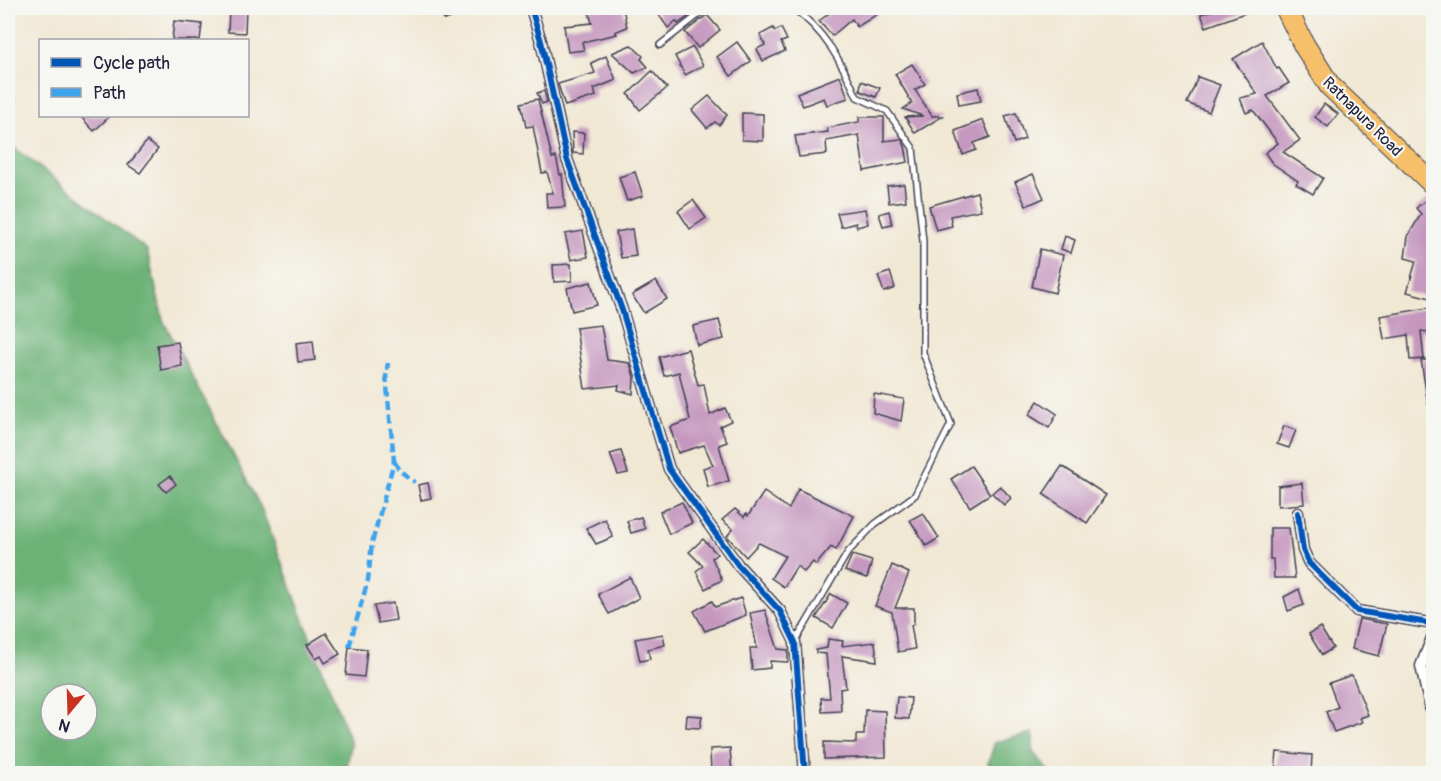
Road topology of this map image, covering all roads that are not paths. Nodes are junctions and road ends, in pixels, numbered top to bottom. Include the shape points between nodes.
1 (531, 8) edge
2 (707, 8) edge
3 (792, 8) edge
4 (1286, 8) edge
5 (660, 45) dead end
6 (1432, 181) edge
7 (1298, 513) dead end
8 (1434, 624) edge
9 (1434, 633) edge
10 (795, 642) junction
11 (1434, 725) edge
12 (805, 774) edge

1 - 10 street via 567,159 622,310 669,469 738,565 780,611
2 - 5 lane
3 - 10 lane via 823,36 856,97 887,111 913,148 923,241 924,353 951,424 915,495 875,524 848,552
4 - 6 highway, Ratnapura Road via 1330,86
7 - 8 street via 1303,550 1309,563 1357,611
9 - 11 street via 1421,666
10 - 12 street

